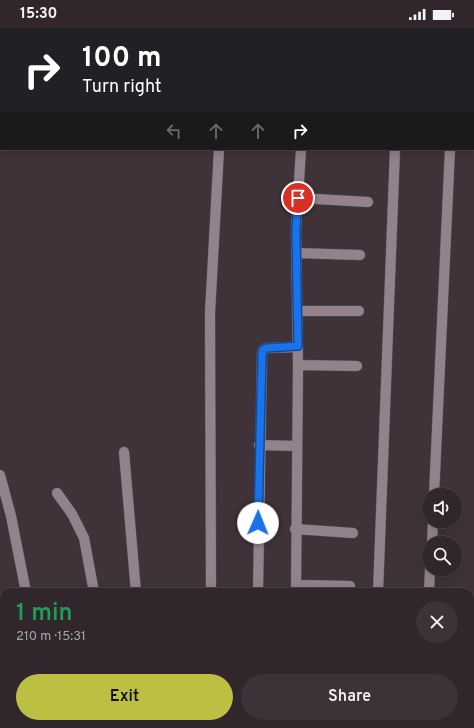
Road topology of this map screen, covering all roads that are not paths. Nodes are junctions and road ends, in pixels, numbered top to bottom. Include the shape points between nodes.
1 (219, 150) edge
2 (301, 150) edge
3 (395, 150) edge
4 (450, 150) edge
5 (298, 198) junction
6 (368, 202) dead end
7 (296, 253) junction
8 (360, 255) dead end
9 (297, 311) junction
10 (359, 312) dead end
11 (298, 346) junction
12 (298, 365) junction
13 (357, 366) dead end
14 (259, 445) junction
15 (296, 446) junction
16 (124, 452) dead end
17 (0, 475) edge
18 (434, 488) edge
19 (57, 493) dead end
20 (296, 529) junction
21 (353, 533) dead end
22 (430, 576) edge
23 (350, 586) dead end
24 (25, 588) edge
25 (93, 588) edge
26 (136, 588) edge
27 (211, 588) edge
28 (258, 588) edge
29 (296, 588) edge
30 (378, 588) edge
31 (429, 588) edge

1 - 27 street via 210,313
2 - 5 street
3 - 30 street
4 - 18 street
5 - 6 street
5 - 7 street
7 - 8 street
7 - 9 street
9 - 10 street
9 - 11 street
11 - 12 street
11 - 14 street via 270,347 263,350
12 - 13 street
12 - 15 street
14 - 15 street
14 - 28 street
15 - 20 street
16 - 26 street
17 - 24 street
19 - 25 street via 72,514 84,538
20 - 21 street
20 - 29 street
22 - 31 street
23 - 29 street

